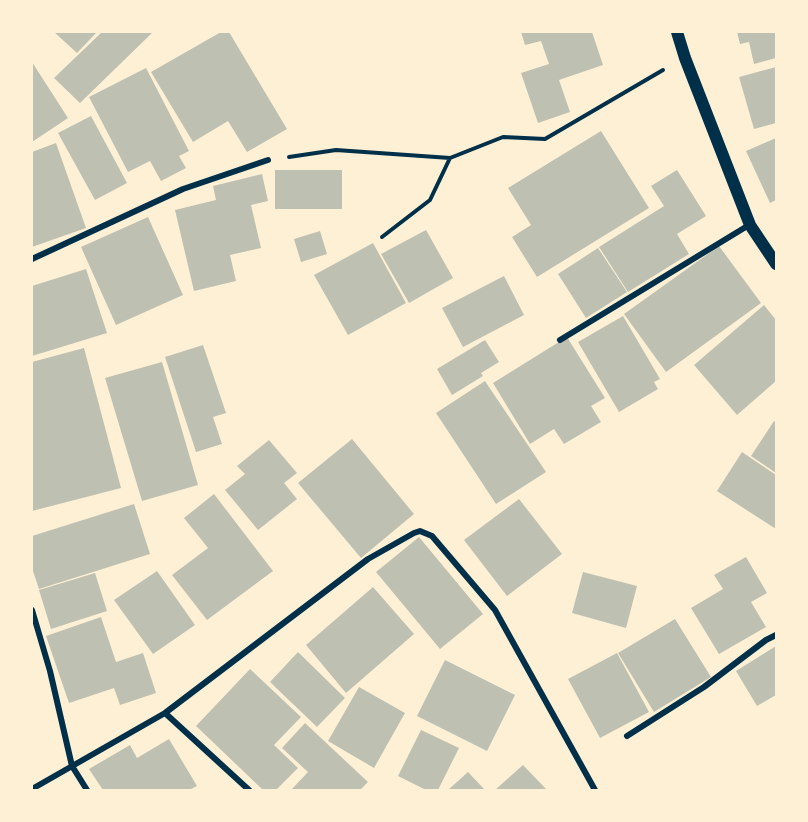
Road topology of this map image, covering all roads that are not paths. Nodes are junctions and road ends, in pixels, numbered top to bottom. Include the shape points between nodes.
1 (677, 32) edge
2 (268, 160) road end
3 (750, 225) junction
4 (32, 259) edge
5 (777, 264) edge
6 (560, 340) dead end
7 (32, 610) edge
8 (777, 635) edge
9 (165, 713) junction
10 (627, 736) dead end
11 (72, 766) junction
12 (32, 789) edge
13 (87, 790) edge
14 (249, 790) edge
15 (595, 790) edge

1 - 3 main road
2 - 4 street via 183,189
3 - 5 main road
3 - 6 street
7 - 11 street
8 - 10 street
9 - 11 street
9 - 14 street
9 - 15 street via 368,560 420,531 432,536 495,610
11 - 12 street
11 - 13 street

